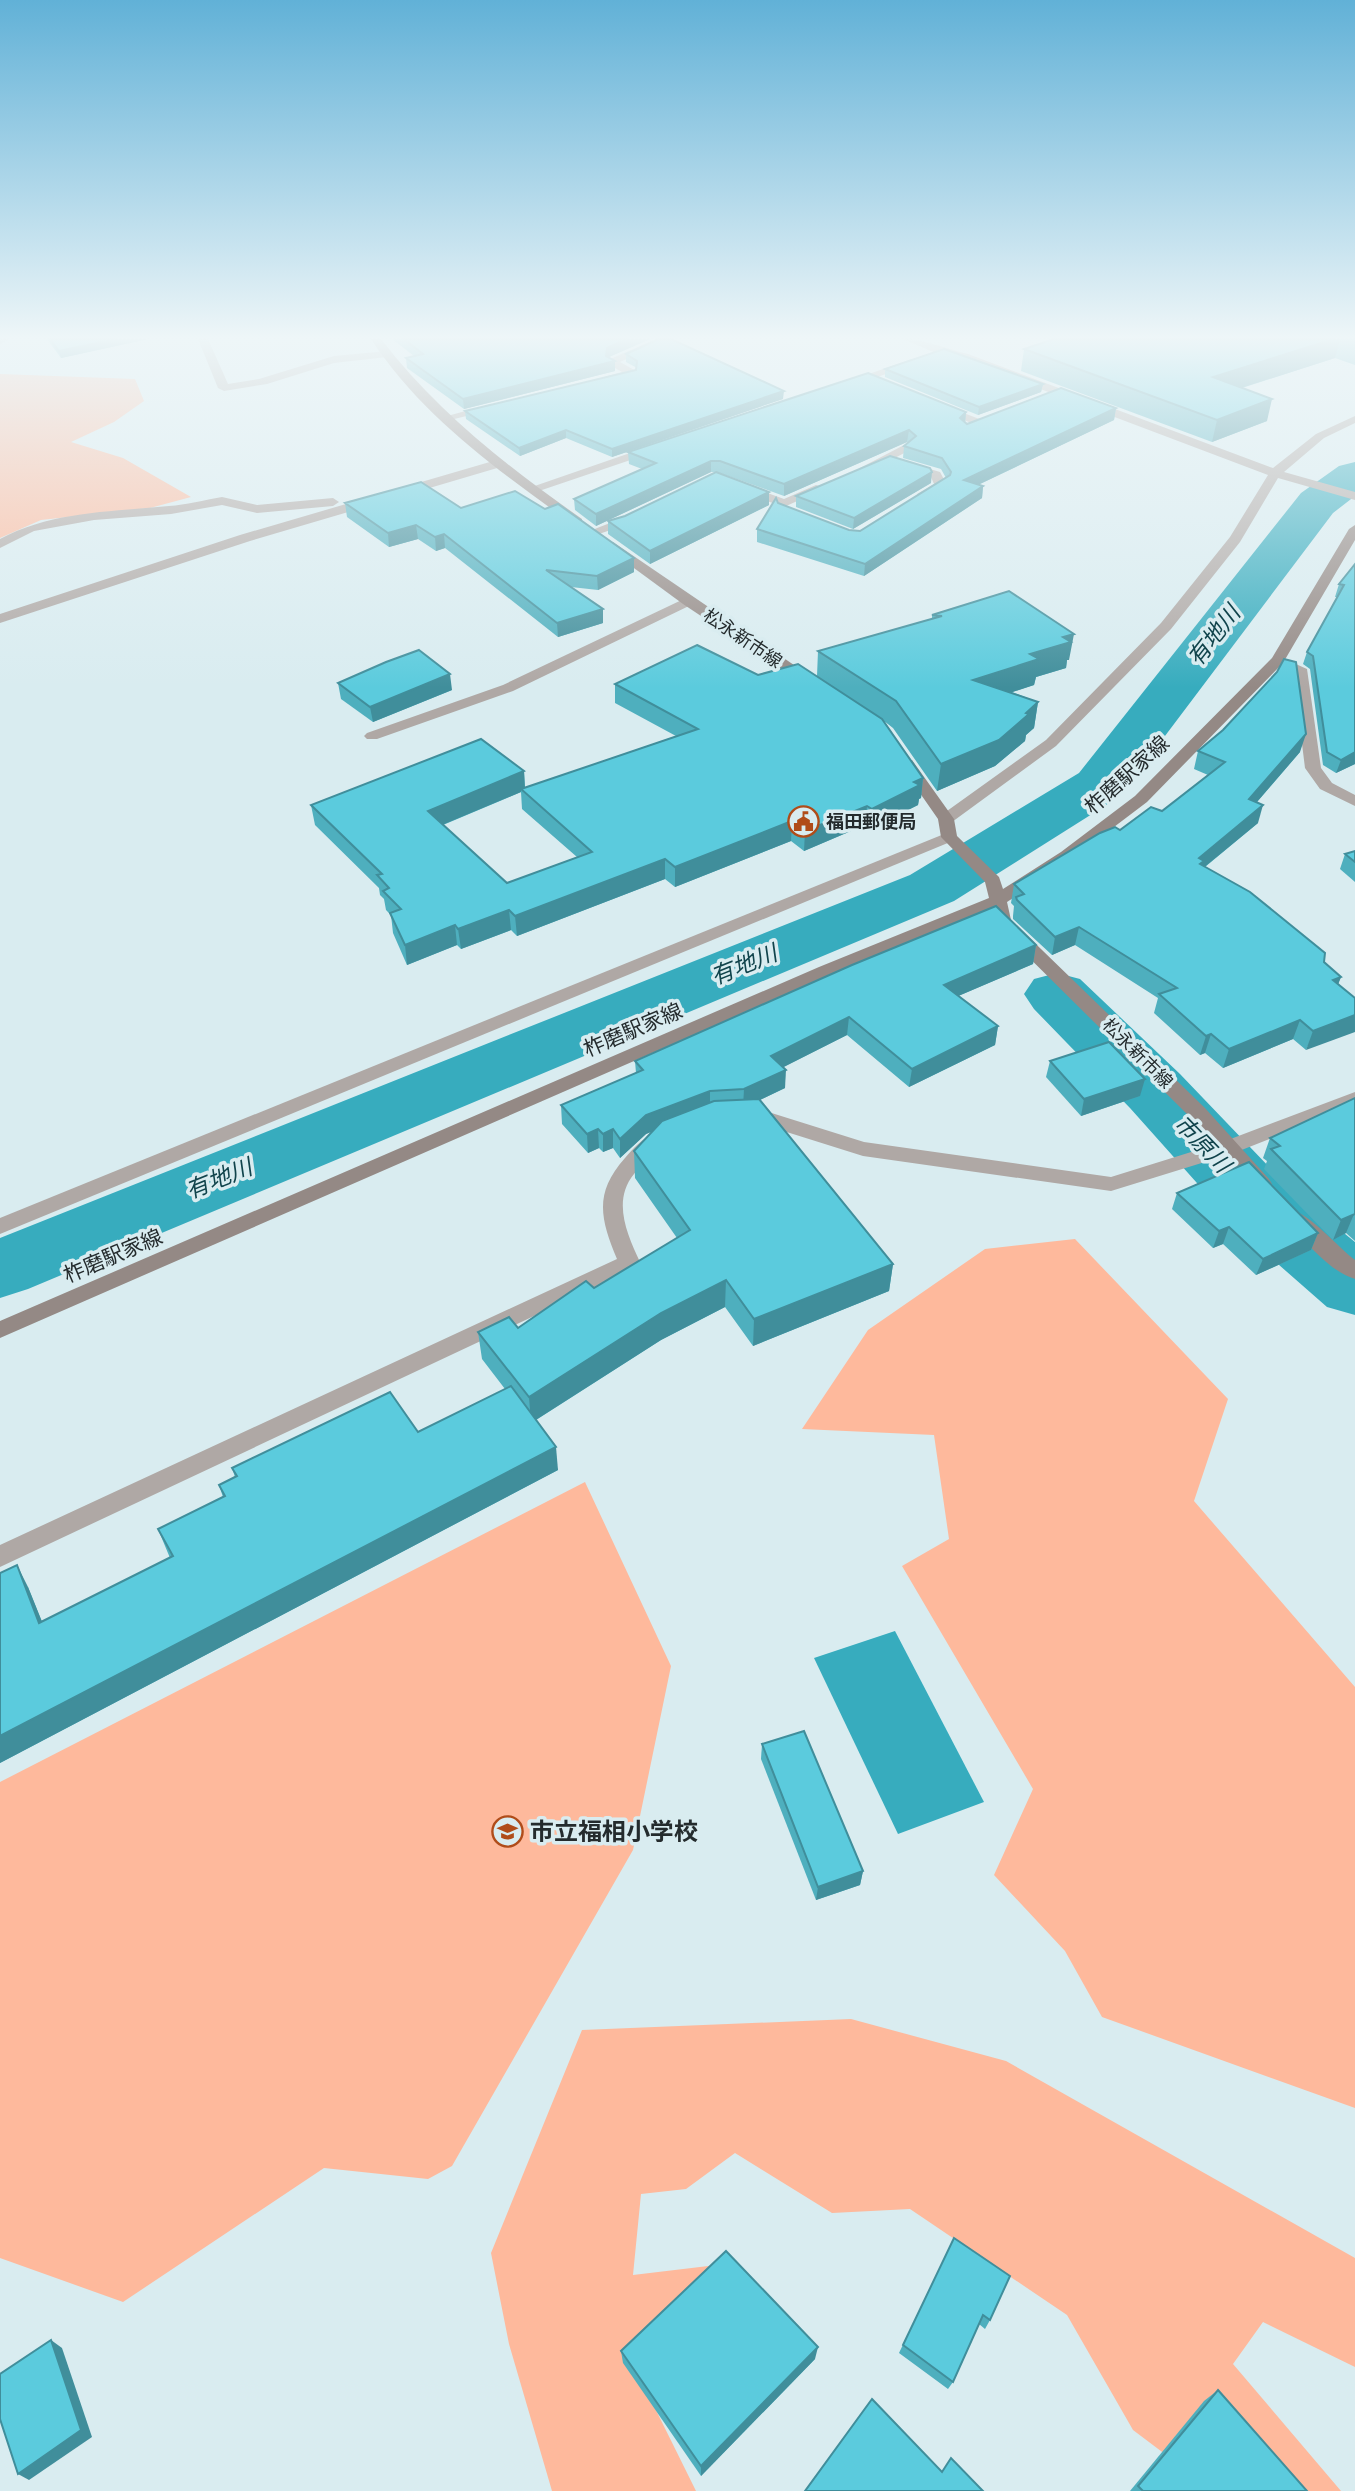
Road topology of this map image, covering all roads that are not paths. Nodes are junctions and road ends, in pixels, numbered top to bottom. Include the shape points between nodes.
1 (491, 455) edge
2 (633, 455) edge
3 (895, 455) edge
4 (1227, 455) edge
5 (1297, 455) edge
6 (888, 460) junction
7 (500, 463) junction
8 (1275, 473) junction
9 (853, 474) edge
10 (726, 482) edge
11 (830, 484) edge
12 (532, 489) junction
13 (1355, 496) edge
14 (784, 503) junction
15 (909, 505) edge
16 (351, 507) junction
17 (644, 513) edge
18 (795, 514) edge
19 (593, 531) junction
20 (1352, 537) edge
21 (0, 544) edge
22 (688, 601) junction
23 (0, 620) edge
24 (1278, 660) junction
25 (821, 689) edge
26 (372, 736) dead end
27 (902, 754) edge
28 (1355, 801) edge
29 (947, 828) junction
30 (996, 901) junction
31 (1355, 1098) edge
32 (737, 1118) edge
33 (677, 1132) edge
34 (1227, 1148) junction
35 (0, 1226) edge
36 (1355, 1271) edge
37 (0, 1330) edge
38 (0, 1556) edge

1 - 7 main road, 松永新市線
2 - 12 street
3 - 6 street
4 - 8 street
5 - 8 street
6 - 9 street
6 - 15 street via 936,475 941,485
7 - 12 main road, 松永新市線
7 - 16 street
8 - 13 street
8 - 29 street via 1235,539 1166,626 1051,743
10 - 14 street
11 - 14 street
12 - 19 main road, 松永新市線
14 - 18 street via 782,509
16 - 21 street via 336,502 257,509 222,500 30,528
16 - 23 street
17 - 19 street
19 - 22 main road, 松永新市線
20 - 24 main road, 柞磨駅家線
22 - 25 main road, 松永新市線
22 - 26 street via 508,688
24 - 28 street via 1300,669 1314,768 1326,786
24 - 30 main road, 柞磨駅家線 via 1141,799
27 - 29 main road, 松永新市線
29 - 30 main road, 松永新市線 via 993,881
29 - 35 street
30 - 34 main road, 松永新市線 via 1003,922 1121,1035
30 - 37 main road, 柞磨駅家線
31 - 34 street
32 - 34 street via 762,1117 863,1149 1111,1184
33 - 38 street via 654,1141 628,1166 610,1200 615,1232 629,1262
34 - 36 main road, 松永新市線 via 1328,1251

